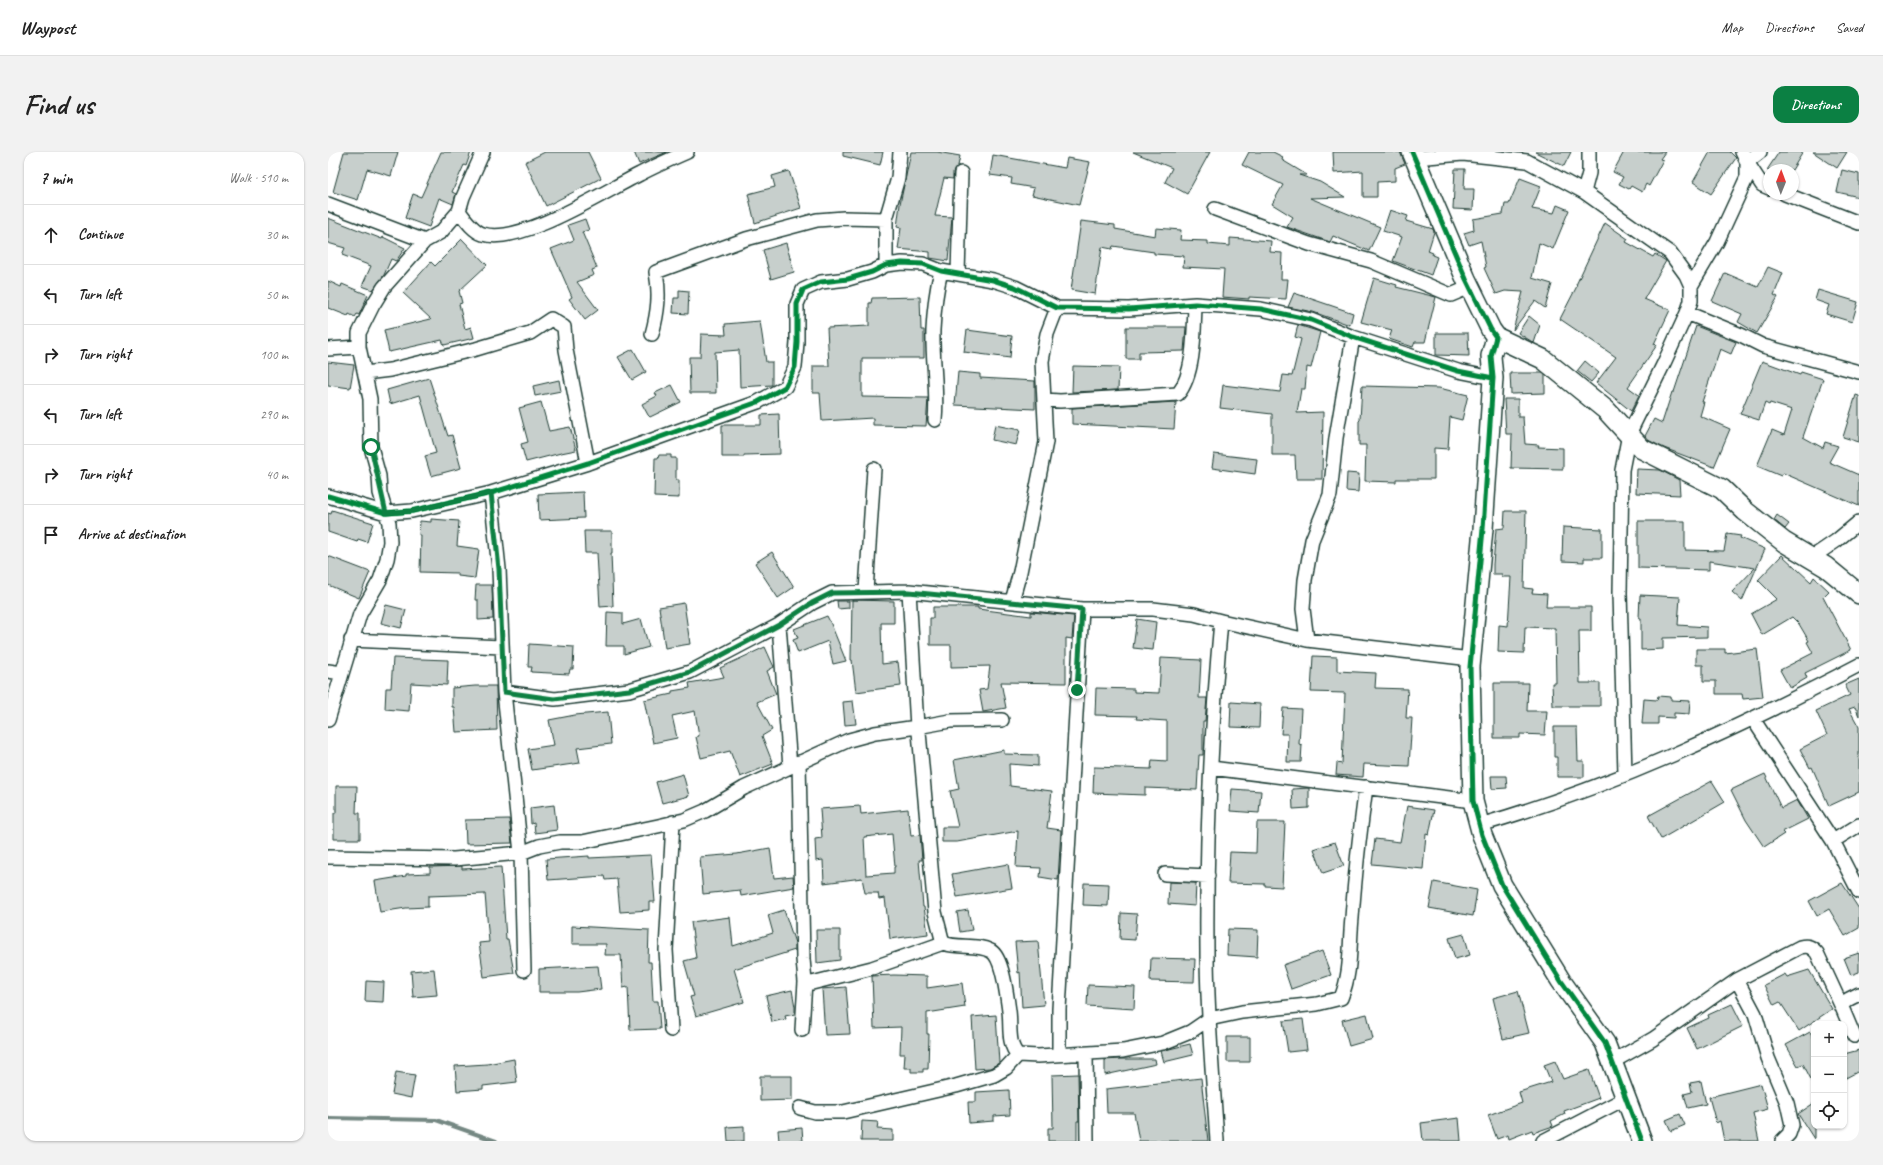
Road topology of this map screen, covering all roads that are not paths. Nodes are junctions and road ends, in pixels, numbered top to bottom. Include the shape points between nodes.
1 (483, 152) edge
2 (687, 152) edge
3 (900, 152) edge
4 (1589, 152) edge
5 (1760, 152) edge
6 (1413, 155) edge
7 (1745, 157) edge
8 (961, 173) dead end
9 (1763, 185) edge
10 (1584, 192) junction
11 (1799, 199) edge
12 (328, 204) edge
13 (1215, 209) dead end
14 (459, 211) junction
15 (886, 219) junction
16 (1859, 223) edge
17 (425, 241) junction
18 (886, 265) junction
19 (941, 271) junction
20 (958, 274) junction
21 (1691, 286) junction
22 (1470, 287) junction
23 (1195, 304) junction
24 (1057, 308) junction
25 (1687, 313) junction
26 (652, 334) dead end
27 (1354, 337) junction
28 (1496, 337) junction
29 (359, 347) junction
30 (328, 348) edge
31 (1859, 372) edge
32 (365, 373) junction
33 (1493, 378) junction
34 (1045, 400) junction
35 (936, 420) dead end
36 (1628, 434) junction
37 (588, 463) junction
38 (874, 469) dead end
39 (491, 493) junction
40 (328, 496) edge
41 (386, 513) junction
42 (1859, 522) edge
43 (1812, 558) junction
44 (866, 591) junction
45 (909, 592) junction
46 (1859, 594) edge
47 (1012, 601) junction
48 (1082, 609) junction
49 (1221, 621) junction
50 (779, 625) junction
51 (351, 640) junction
52 (1308, 640) junction
53 (501, 647) junction
54 (1471, 659) junction
55 (1859, 665) edge
56 (328, 671) edge
57 (342, 673) junction
58 (504, 692) junction
59 (1754, 719) junction
60 (328, 720) edge
61 (1002, 720) dead end
62 (916, 727) junction
63 (794, 765) junction
64 (1211, 768) junction
65 (1625, 774) junction
66 (1366, 787) junction
67 (1473, 801) junction
68 (673, 822) junction
69 (1480, 825) junction
70 (1859, 825) edge
71 (1833, 841) junction
72 (521, 853) junction
73 (328, 857) edge
74 (1165, 874) dead end
75 (1208, 876) junction
76 (1859, 892) edge
77 (943, 943) junction
78 (524, 970) dead end
79 (1737, 980) junction
80 (805, 982) junction
81 (1859, 994) edge
82 (1841, 1005) junction
83 (1209, 1019) junction
84 (671, 1030) dead end
85 (802, 1030) dead end
86 (1854, 1036) dead end
87 (1059, 1054) junction
88 (1086, 1054) junction
89 (1018, 1055) junction
90 (1612, 1062) junction
91 (1626, 1098) junction
92 (800, 1108) dead end
93 (1087, 1141) edge
94 (1217, 1141) edge
95 (1543, 1141) edge
96 (1642, 1141) edge
97 (1782, 1141) edge

1 - 14 street
2 - 14 street via 558,216 515,233 481,234
3 - 15 street via 898,178
4 - 10 street via 1589,172
5 - 7 street
6 - 10 street via 1464,154 1526,161
6 - 22 street
7 - 9 street
7 - 21 street via 1747,177 1717,242
8 - 20 street
10 - 21 street via 1670,254
11 - 16 street
12 - 17 street
13 - 22 street via 1309,244 1371,261 1451,295
14 - 17 street via 441,232
15 - 18 street
15 - 26 street via 816,220 746,239 656,272 659,290 658,311
17 - 29 street via 384,288 373,305 359,333
18 - 19 street via 923,264
18 - 37 street via 848,280 821,282 803,290 796,304 797,342 794,367 785,387 758,402
19 - 20 street
19 - 35 street via 936,292 933,331
20 - 24 street via 1015,287
21 - 25 street via 1691,300
22 - 28 street via 1490,330
23 - 24 street via 1129,309
23 - 27 street via 1261,309 1311,320
23 - 34 street via 1190,370 1185,386 1178,394
24 - 34 street via 1047,334 1042,361
25 - 31 street via 1763,346
25 - 36 street
27 - 33 street via 1458,371
27 - 52 street via 1336,438 1330,496 1312,540 1305,580 1303,610
28 - 33 street via 1491,356
28 - 36 street via 1543,359 1606,410
29 - 30 street
29 - 32 street
32 - 37 street via 390,370 476,349 530,333 551,319 564,327 566,350
32 - 41 street via 370,399 371,447
33 - 54 street
34 - 47 street via 1046,442
36 - 43 street via 1642,449 1722,489 1784,542
36 - 65 street via 1622,470 1620,566
37 - 39 street
38 - 44 street
39 - 41 street via 412,511
39 - 53 street via 499,569
40 - 41 street
41 - 51 street via 389,523 388,559 380,580 360,614
42 - 43 street
43 - 46 street
44 - 45 street
44 - 50 street via 832,593
45 - 47 street
45 - 62 street
47 - 48 street
48 - 49 street via 1153,609 1194,614
48 - 87 street via 1059,1009
49 - 52 street
49 - 64 street
50 - 58 street via 690,672 629,690 554,699
50 - 63 street
51 - 53 street
51 - 57 street
52 - 54 street
53 - 58 street
54 - 67 street
55 - 59 street
56 - 57 street
57 - 60 street
58 - 72 street
59 - 65 street
59 - 71 street
61 - 62 street via 950,721
62 - 63 street via 849,740
62 - 77 street via 919,732 935,912
63 - 68 street via 744,788 705,811
63 - 80 street
64 - 66 street
64 - 75 street
65 - 69 street
66 - 67 street
66 - 83 street via 1351,921 1350,970 1341,998 1317,1004 1242,1012
67 - 69 street
68 - 72 street via 582,842 560,842 539,846
68 - 84 street via 666,950
69 - 90 street via 1502,885 1561,981 1606,1043
70 - 71 street
71 - 76 street
72 - 73 street via 454,859
72 - 78 street
74 - 75 street
75 - 83 street via 1206,951
77 - 80 street via 872,968 812,983
77 - 89 street via 954,947 974,946 991,952 1000,962 1009,1012 1011,1041
79 - 82 street via 1800,946 1808,946 1817,953
79 - 90 street via 1653,1039
79 - 97 street via 1755,1014 1768,1058 1787,1103 1792,1125 1789,1134
80 - 85 street
81 - 82 street
82 - 86 street
83 - 88 street via 1190,1032 1163,1043 1123,1051
83 - 94 street
87 - 88 street
87 - 89 street
88 - 93 street
89 - 92 street via 1006,1068 994,1075 956,1086 844,1112 815,1112
90 - 91 street
91 - 95 street
91 - 96 street

